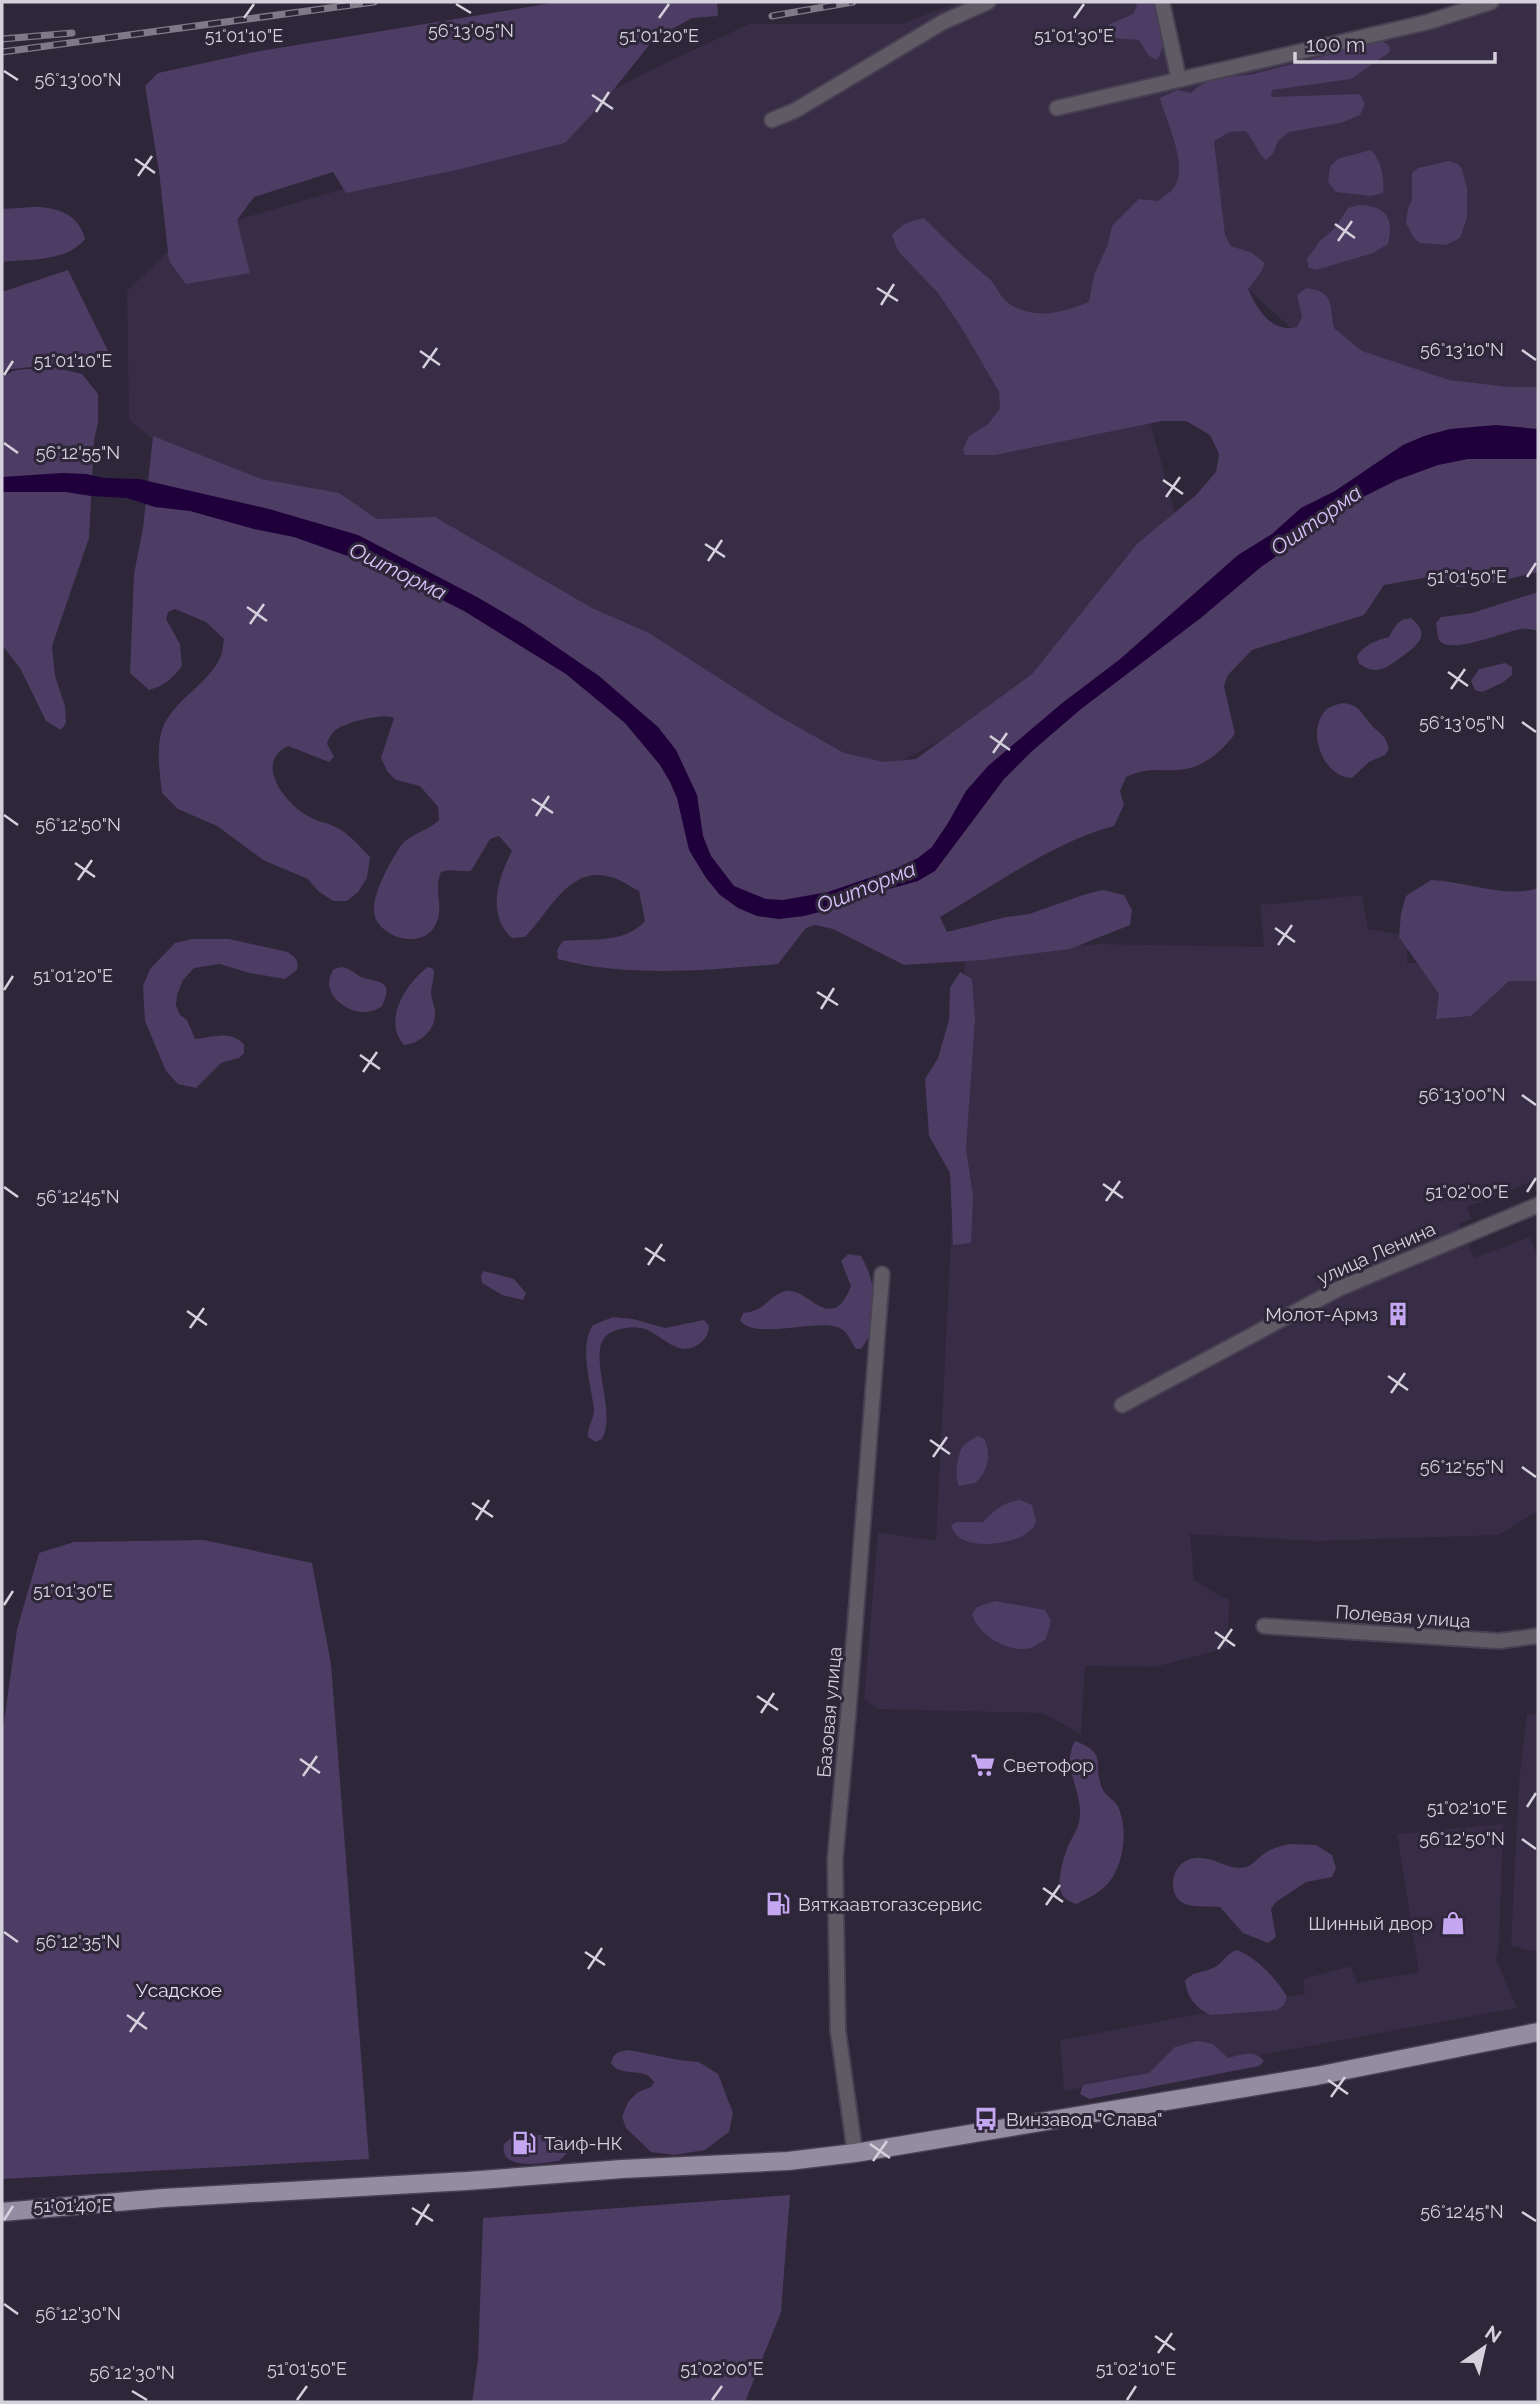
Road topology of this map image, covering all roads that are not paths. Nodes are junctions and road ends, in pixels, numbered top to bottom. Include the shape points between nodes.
1 (988, 2) edge
2 (1162, 2) edge
3 (1491, 2) edge
4 (1179, 80) junction
5 (1057, 108) dead end
6 (772, 120) dead end
7 (1538, 1205) edge
8 (882, 1274) dead end
9 (1122, 1405) dead end
10 (1264, 1626) dead end
11 (1538, 1636) edge
12 (1538, 2032) edge
13 (855, 2154) junction
14 (2, 2211) edge

1 - 6 street via 943,22
2 - 4 street
3 - 4 street via 1428,22
4 - 5 street
7 - 9 street, улица Ленина via 1338,1289
8 - 13 street, Базовая улица via 835,1860 838,2031
10 - 11 street, Полевая улица via 1499,1641
12 - 13 main road via 1316,2076
13 - 14 main road

